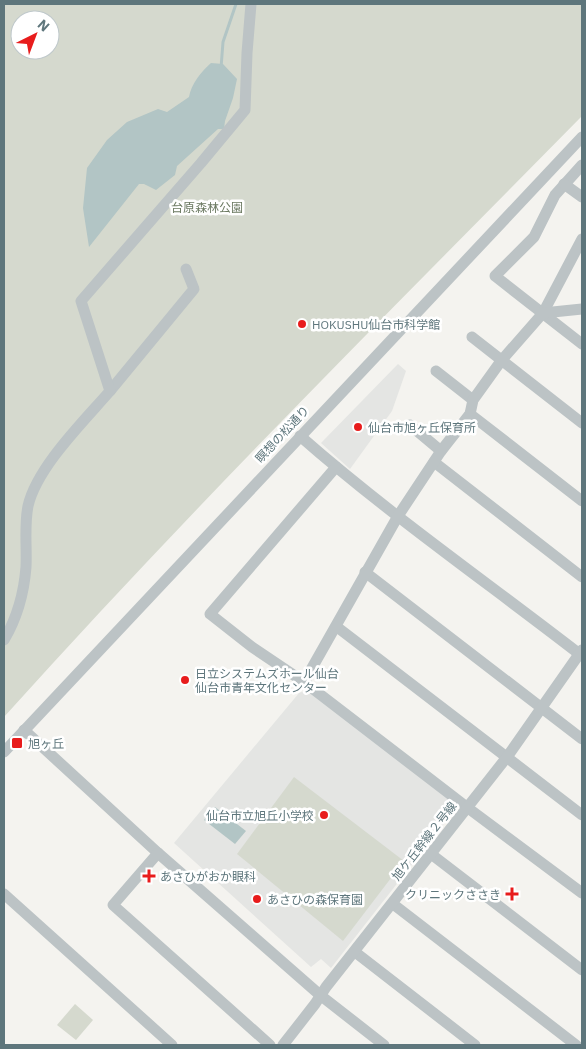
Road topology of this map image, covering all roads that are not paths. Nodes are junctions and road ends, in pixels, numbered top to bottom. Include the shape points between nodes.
1 (252, 4) edge
2 (582, 137) edge
3 (582, 165) edge
4 (564, 184) junction
5 (582, 197) edge
6 (582, 239) edge
7 (186, 269) dead end
8 (582, 308) edge
9 (543, 313) junction
10 (472, 337) dead end
11 (582, 344) edge
12 (501, 361) junction
13 (436, 371) dead end
14 (110, 391) junction
15 (473, 400) junction
16 (470, 414) junction
17 (582, 423) edge
18 (410, 425) dead end
19 (300, 436) junction
20 (441, 451) junction
21 (434, 462) junction
22 (336, 467) junction
23 (582, 501) edge
24 (398, 516) junction
25 (365, 572) junction
26 (582, 577) edge
27 (336, 627) junction
28 (4, 640) edge
29 (581, 653) edge
30 (304, 682) junction
31 (542, 708) junction
32 (24, 730) junction
33 (582, 739) edge
34 (4, 752) edge
35 (507, 757) junction
36 (468, 808) junction
37 (582, 815) edge
38 (158, 852) junction
39 (432, 854) junction
40 (582, 893) edge
41 (4, 894) edge
42 (392, 904) junction
43 (355, 952) junction
44 (582, 970) edge
45 (320, 995) junction
46 (582, 1040) edge
47 (172, 1045) edge
48 (270, 1045) edge
49 (283, 1045) edge
50 (384, 1045) edge
51 (475, 1045) edge
52 (577, 1045) edge

1 - 14 street via 245,110 82,301
2 - 19 street, 瞑想の松通り
3 - 4 street
4 - 5 street
4 - 9 street via 534,237 495,276
6 - 9 street
7 - 14 street via 194,289
8 - 9 street
9 - 11 street
9 - 12 street
10 - 12 street
12 - 15 street
12 - 17 street
13 - 15 street
14 - 28 street via 57,453 36,485 28,506 22,597
15 - 16 street
16 - 20 street
16 - 23 street
18 - 20 street
19 - 22 street
19 - 32 street, 瞑想の松通り
20 - 21 street
21 - 24 street
21 - 26 street
22 - 24 street
22 - 30 street via 210,614
24 - 25 street
24 - 29 street
25 - 27 street
25 - 31 street
27 - 30 street
27 - 35 street
29 - 31 street, 旭ケ丘幹線２号線
30 - 36 street
31 - 33 street
31 - 35 street, 旭ケ丘幹線２号線
32 - 34 street, 瞑想の松通り
32 - 38 street
35 - 36 street, 旭ケ丘幹線２号線
35 - 37 street
36 - 39 street, 旭ケ丘幹線２号線
36 - 40 street
38 - 45 street
38 - 48 street via 113,905
39 - 42 street, 旭ケ丘幹線２号線
39 - 44 street
41 - 47 street
42 - 43 street, 旭ケ丘幹線２号線
42 - 52 street
43 - 45 street, 旭ケ丘幹線２号線
43 - 51 street
45 - 49 street, 旭ケ丘幹線２号線
45 - 50 street
46 - 52 street

